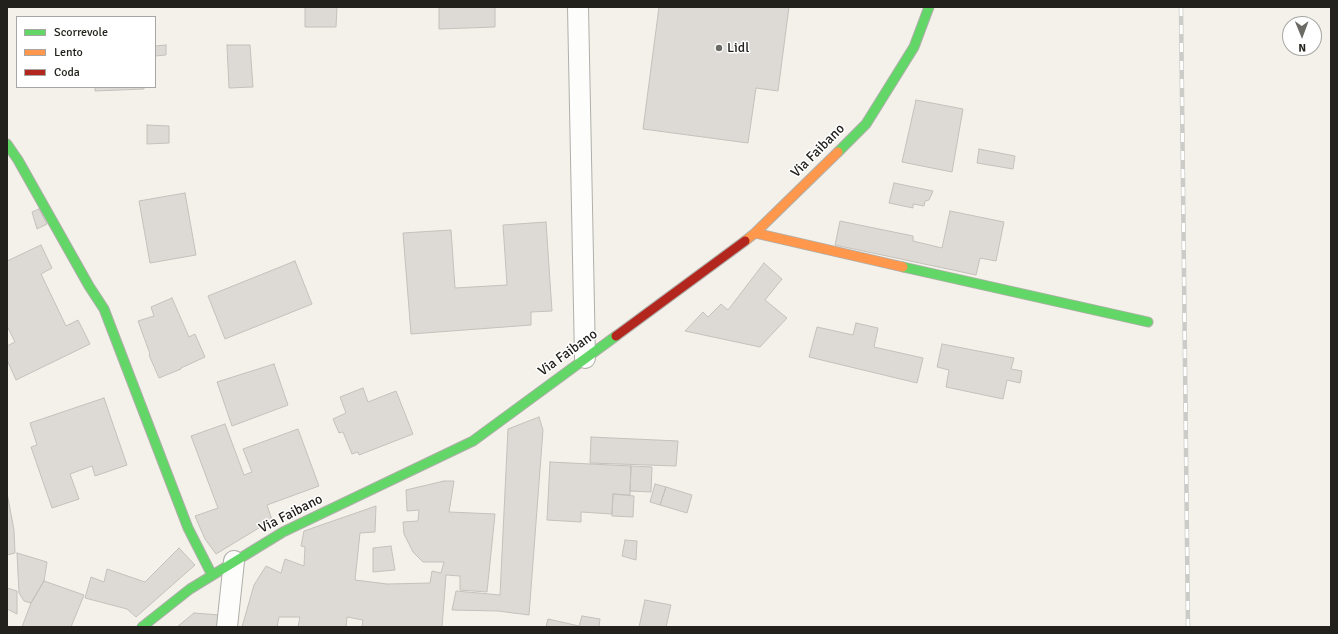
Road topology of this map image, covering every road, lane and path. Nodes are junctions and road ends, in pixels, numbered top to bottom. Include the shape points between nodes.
1 (578, 7) edge
2 (929, 7) edge
3 (7, 144) edge
4 (755, 233) junction
5 (1148, 322) dead end
6 (585, 358) junction
7 (234, 561) junction
8 (212, 575) junction
9 (142, 627) edge
10 (227, 627) edge

1 - 6 street
2 - 4 street, Via Faibano via 914,47 866,124
3 - 8 street via 104,309 188,528
4 - 5 street
4 - 6 street, Via Faibano
6 - 7 street, Via Faibano via 473,441 283,532
7 - 8 street, Via Faibano
7 - 10 street
8 - 9 street, Via Faibano

